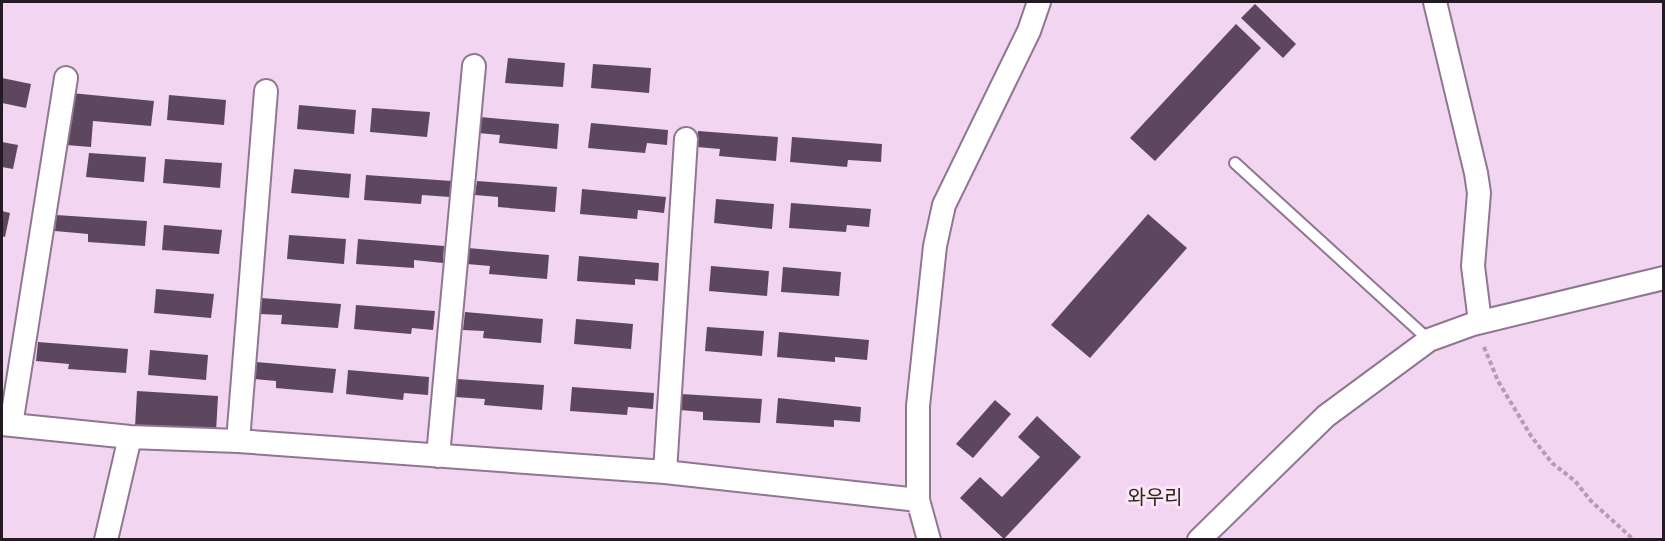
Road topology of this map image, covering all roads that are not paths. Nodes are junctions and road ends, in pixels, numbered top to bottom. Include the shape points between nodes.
1 (1039, 2) edge
2 (1435, 2) edge
3 (474, 66) dead end
4 (66, 78) dead end
5 (266, 91) dead end
6 (686, 139) dead end
7 (1235, 163) dead end
8 (1664, 278) edge
9 (1480, 322) junction
10 (1429, 340) junction
11 (6, 425) edge
12 (130, 437) junction
13 (238, 441) junction
14 (438, 456) junction
15 (665, 472) junction
16 (918, 500) junction
17 (106, 540) edge
18 (929, 540) edge
19 (1199, 540) edge

1 - 16 street via 1029,31 944,205 925,318 918,406
2 - 9 street via 1479,193 1473,266
3 - 14 street
4 - 11 street
5 - 13 street
6 - 15 street
7 - 10 lane
8 - 9 street
9 - 10 street
10 - 19 street via 1326,416
11 - 12 street
12 - 13 street
12 - 17 street
13 - 14 street
14 - 15 street
15 - 16 street
16 - 18 street

